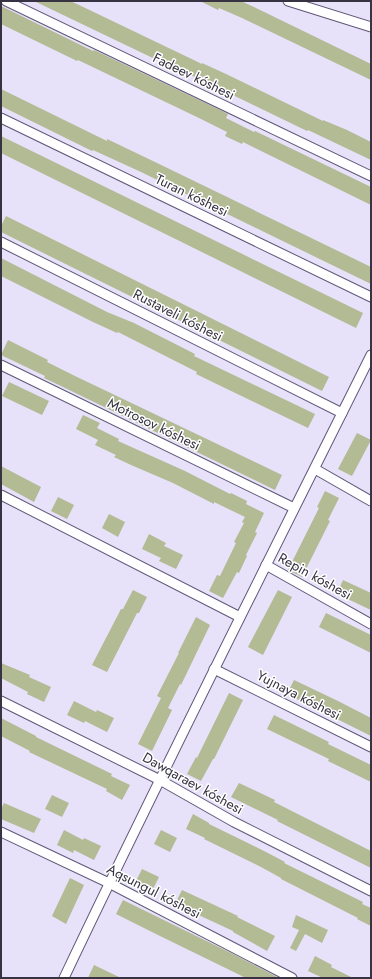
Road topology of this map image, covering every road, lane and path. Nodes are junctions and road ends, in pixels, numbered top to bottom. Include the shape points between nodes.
1 (6, 1) edge
2 (288, 1) edge
3 (371, 27) edge
4 (1, 118) edge
5 (371, 176) edge
6 (1, 242) edge
7 (371, 297) edge
8 (371, 355) edge
9 (1, 365) edge
10 (367, 371) edge
11 (342, 413) junction
12 (315, 469) junction
13 (1, 495) edge
14 (371, 502) edge
15 (294, 508) junction
16 (266, 565) junction
17 (240, 618) junction
18 (371, 624) edge
19 (214, 669) junction
20 (1, 701) edge
21 (371, 747) edge
22 (160, 780) junction
23 (1, 832) edge
24 (109, 883) junction
25 (371, 891) edge
26 (64, 978) edge
27 (292, 978) edge

1 - 5 street, Fadeev kóshesi
2 - 3 street
4 - 7 street, Turan kóshesi
6 - 11 street, Rustaveli kóshesi
8 - 10 street
9 - 15 street, Motrosov kóshesi
10 - 11 street
11 - 12 street
12 - 14 street
12 - 15 street
13 - 17 street
15 - 16 street
16 - 17 street
16 - 18 street, Repin kóshesi
17 - 19 street
19 - 21 street, Yujnaya kóshesi
19 - 22 street
20 - 22 street, Dawqaraev kóshesi
22 - 24 street
22 - 25 street, Dawqaraev kóshesi via 234,822
23 - 24 street, Aqsungul kóshesi
24 - 26 street
24 - 27 street, Aqsungul kóshesi

